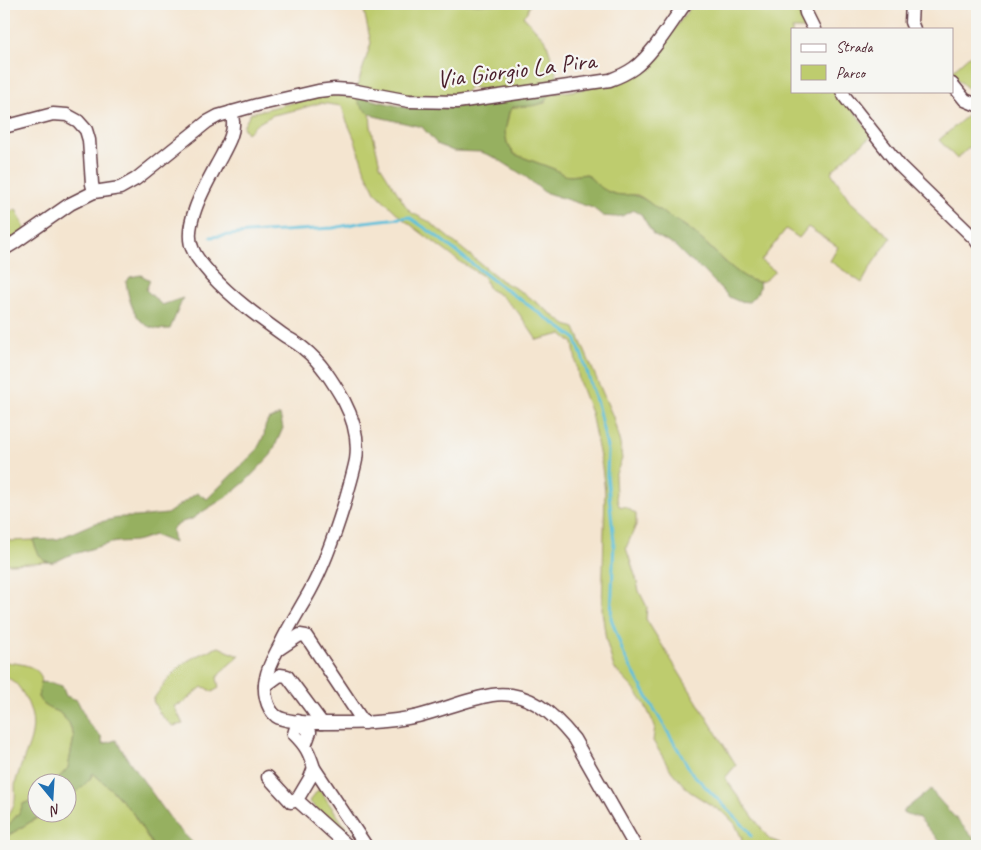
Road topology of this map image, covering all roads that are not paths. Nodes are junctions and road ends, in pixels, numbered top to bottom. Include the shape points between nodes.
1 (685, 4) edge
2 (804, 4) edge
3 (912, 4) edge
4 (814, 28) edge
5 (914, 28) edge
6 (954, 86) edge
7 (842, 92) edge
8 (977, 105) edge
9 (231, 112) junction
10 (4, 127) edge
11 (94, 192) junction
12 (977, 242) edge
13 (4, 249) edge
14 (277, 650) junction
15 (265, 686) junction
16 (298, 721) junction
17 (322, 723) junction
18 (364, 723) junction
19 (314, 768) junction
20 (268, 777) dead end
21 (297, 800) junction
22 (348, 846) edge
23 (366, 846) edge
24 (635, 846) edge

1 - 9 street, Via Giorgio La Pira via 643,59 625,74 610,80 457,102 409,101 335,89
2 - 4 street
3 - 5 street
6 - 8 street via 965,100
7 - 12 street via 900,165
9 - 11 street, Via Giorgio La Pira via 207,122 126,185
9 - 14 street via 234,123 230,140 194,213 189,235 191,247 197,259 221,286 305,350 321,367 351,415 357,438 356,459 334,536 311,588
10 - 11 street via 53,114 78,121 89,140
11 - 13 street, Via Giorgio La Pira via 70,204
14 - 15 street
14 - 18 street via 300,635 306,636
15 - 16 street via 268,706 274,714 282,719
15 - 17 street via 280,675 287,676
16 - 17 street
16 - 19 street via 294,734 310,754
17 - 18 street
18 - 24 street via 427,714 490,695 515,695 527,699 551,713 574,739
19 - 21 street
19 - 23 street
20 - 21 street via 291,802
21 - 22 street

